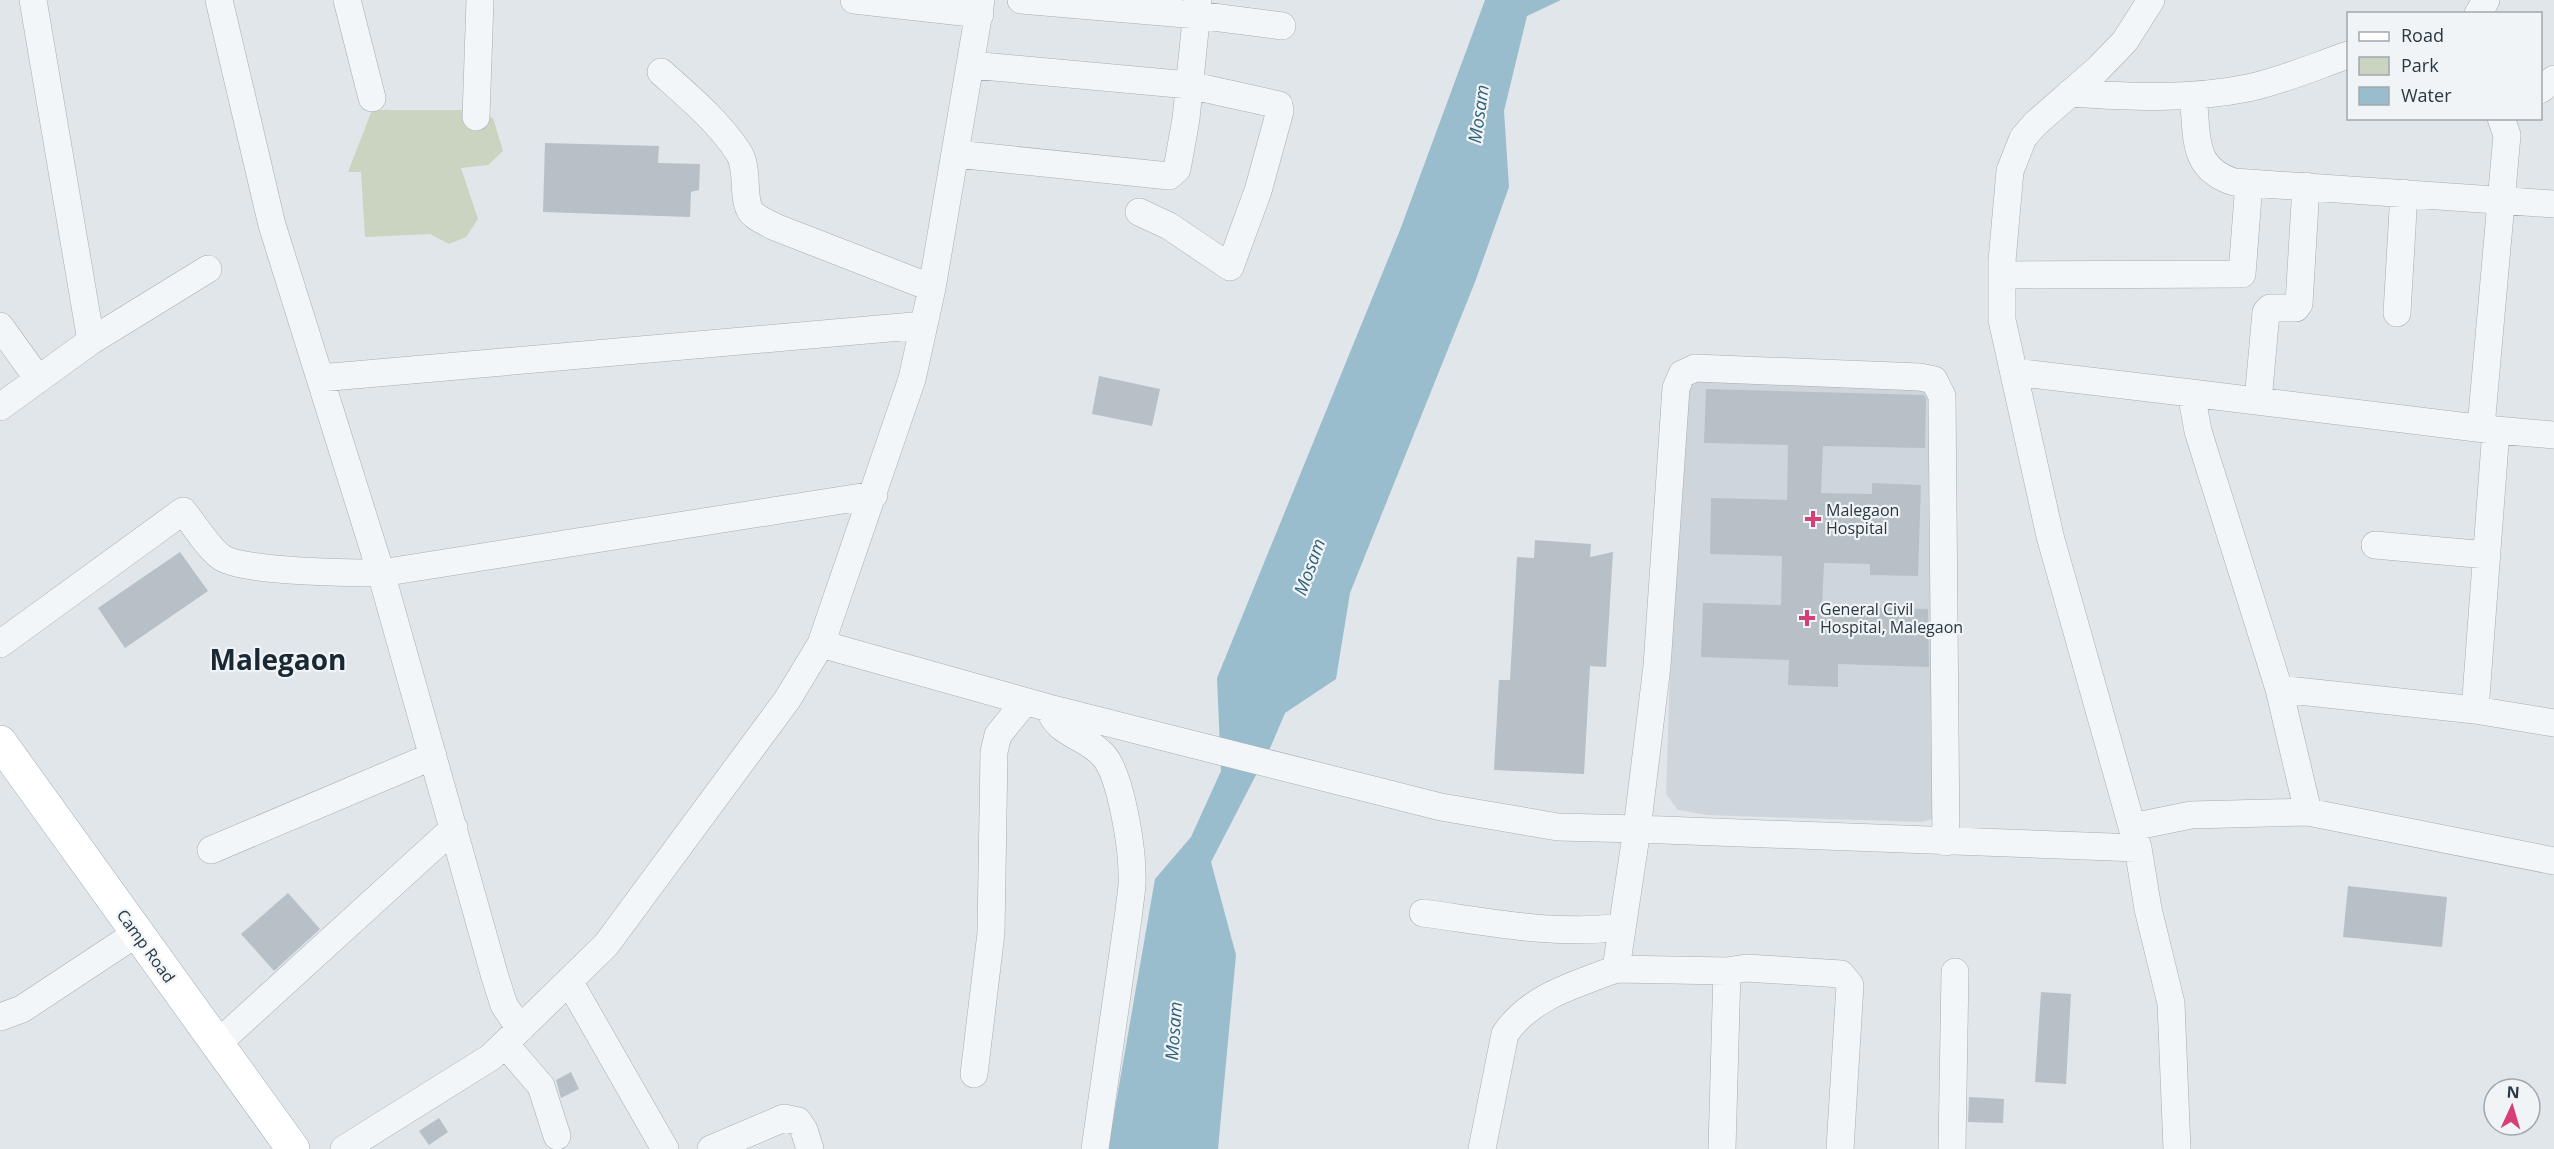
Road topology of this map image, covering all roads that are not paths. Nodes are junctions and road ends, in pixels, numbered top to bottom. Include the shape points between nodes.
1 (33, 0) edge
2 (219, 0) edge
3 (347, 0) edge
4 (480, 0) edge
5 (854, 0) edge
6 (1021, 0) edge
7 (2151, 0) edge
8 (980, 7) edge
9 (1197, 8) edge
10 (1282, 26) dead end
11 (2347, 56) edge
12 (971, 65) junction
13 (662, 72) dead end
14 (2554, 79) edge
15 (1190, 85) junction
16 (2542, 89) edge
17 (2070, 93) junction
18 (2193, 96) junction
19 (372, 98) dead end
20 (476, 117) dead end
21 (2502, 120) edge
22 (956, 154) junction
23 (2249, 183) junction
24 (2306, 186) junction
25 (2404, 193) junction
26 (2501, 199) junction
27 (2554, 204) edge
28 (1139, 212) dead end
29 (208, 269) dead end
30 (2002, 276) junction
31 (932, 288) junction
32 (2397, 313) dead end
33 (924, 325) junction
34 (0, 326) edge
35 (91, 341) junction
36 (2014, 372) junction
37 (320, 378) junction
38 (38, 379) junction
39 (2191, 393) junction
40 (2258, 401) junction
41 (0, 407) edge
42 (2491, 429) junction
43 (2554, 435) edge
44 (874, 495) junction
45 (2375, 545) dead end
46 (2487, 555) junction
47 (381, 573) junction
48 (0, 644) edge
49 (821, 644) junction
50 (2279, 689) junction
51 (1049, 708) junction
52 (2475, 710) junction
53 (2554, 723) edge
54 (0, 742) edge
55 (433, 756) junction
56 (2308, 812) junction
57 (454, 828) junction
58 (1637, 829) junction
59 (2135, 838) junction
60 (1946, 842) junction
61 (211, 850) dead end
62 (2554, 861) edge
63 (1423, 913) dead end
64 (1621, 927) junction
65 (137, 933) junction
66 (1616, 969) junction
67 (1727, 971) junction
68 (1955, 972) dead end
69 (569, 981) junction
70 (0, 1017) edge
71 (512, 1036) junction
72 (217, 1044) junction
73 (974, 1074) dead end
74 (557, 1136) dead end
75 (292, 1149) edge
76 (344, 1149) edge
77 (665, 1149) edge
78 (711, 1149) edge
79 (810, 1149) edge
80 (1095, 1149) edge
81 (1482, 1149) edge
82 (1722, 1149) edge
83 (1840, 1149) edge
84 (1952, 1149) edge
85 (2177, 1149) edge

1 - 35 street
2 - 37 street via 272,225
3 - 19 street
4 - 20 street
5 - 8 street
6 - 9 street
7 - 17 street via 2125,41
8 - 12 street
9 - 10 street
9 - 15 street
11 - 18 street via 2250,88
12 - 15 street
12 - 22 street
13 - 31 street via 709,115 740,156 746,169 747,202 754,215 775,227
14 - 16 street
15 - 22 street via 1177,169 1169,176
15 - 28 street via 1280,108 1258,191 1232,265 1226,267 1169,226
17 - 18 street via 2142,98
17 - 30 street via 2035,124 2010,171
18 - 23 street via 2203,161 2218,176
21 - 26 street via 2507,135
22 - 31 street
23 - 24 street
23 - 30 street via 2242,274
24 - 25 street
24 - 40 street via 2300,304 2296,308 2267,309
25 - 26 street
25 - 32 street
26 - 27 street
26 - 42 street
29 - 35 street
30 - 36 street via 2002,320
31 - 33 street
33 - 37 street
33 - 44 street via 912,379
34 - 38 street
35 - 38 street
36 - 39 street
36 - 59 street via 2050,536
37 - 47 street
38 - 41 street
39 - 40 street
39 - 50 street via 2198,431
40 - 42 street
42 - 43 street
42 - 46 street via 2496,430
44 - 47 street
44 - 49 street
45 - 46 street
46 - 52 street
47 - 48 street via 242,565 222,558 183,511
47 - 55 street
49 - 51 street
49 - 69 street via 787,700 606,945
50 - 52 street
50 - 56 street
51 - 58 street via 1441,807 1558,827
51 - 73 street via 998,735 994,752 991,933
51 - 80 street via 1056,724 1085,740 1104,756 1115,773 1130,847 1129,911
52 - 53 street
54 - 65 main road, Camp Road
55 - 57 street
55 - 61 street
56 - 59 street via 2190,815
56 - 62 street
57 - 71 street
57 - 72 street
58 - 60 street
58 - 60 street via 1657,666 1676,388 1682,374 1695,368 1896,376 1934,381 1942,396
58 - 64 street
59 - 60 street
59 - 85 street via 2171,1003
63 - 64 street via 1561,931
64 - 66 street
65 - 70 street via 22,1009
65 - 72 main road, Camp Road
66 - 67 street
66 - 81 street via 1534,1003 1515,1020 1505,1034
67 - 82 street
67 - 83 street via 1746,968 1846,977 1850,985
68 - 84 street
69 - 71 street
69 - 77 street
71 - 74 street via 541,1086
71 - 76 street via 492,1057
72 - 75 main road, Camp Road
78 - 79 street via 784,1118 798,1121

